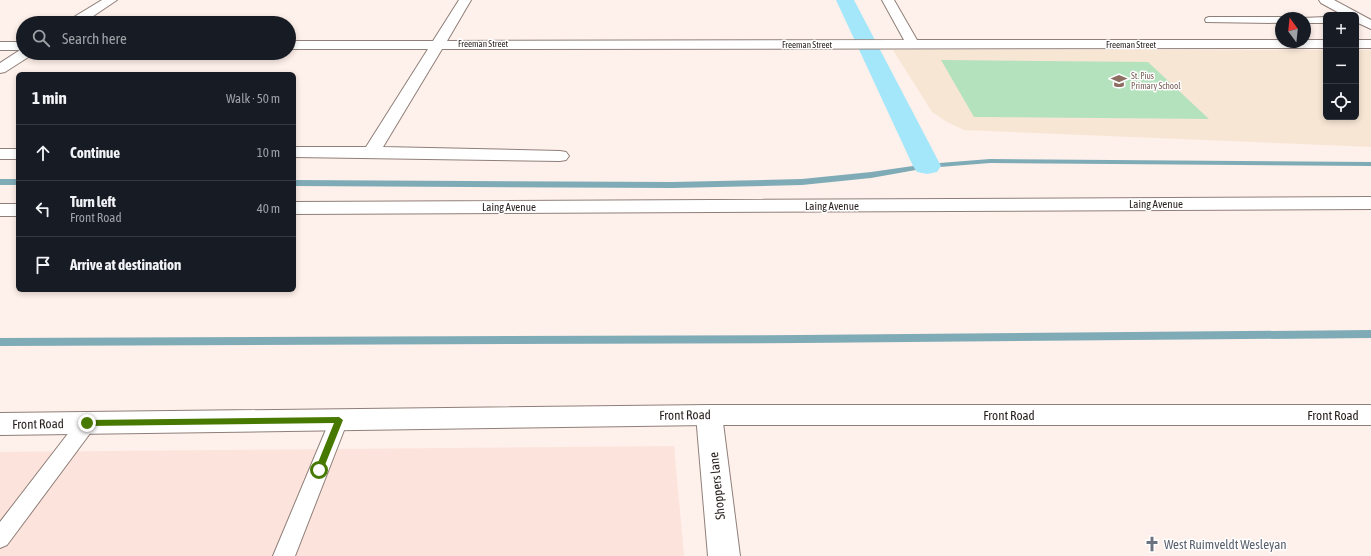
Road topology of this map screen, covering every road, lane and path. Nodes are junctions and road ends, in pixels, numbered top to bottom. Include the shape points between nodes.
1 (111, 0) edge
2 (465, 0) edge
3 (888, 0) edge
4 (1325, 0) edge
5 (85, 16) edge
6 (1361, 19) edge
7 (1209, 20) dead end
8 (1275, 20) edge
9 (1311, 20) edge
10 (1323, 20) edge
11 (438, 44) junction
12 (1323, 44) edge
13 (1359, 44) edge
14 (1371, 44) edge
15 (296, 45) edge
16 (913, 45) junction
17 (0, 46) edge
18 (16, 46) edge
19 (16, 59) edge
20 (0, 69) edge
21 (296, 152) edge
22 (371, 152) junction
23 (0, 154) edge
24 (16, 154) edge
25 (560, 156) dead end
26 (1371, 203) edge
27 (296, 208) edge
28 (0, 210) edge
29 (16, 210) edge
30 (709, 415) junction
31 (1369, 418) edge
32 (339, 420) junction
33 (87, 423) junction
34 (0, 424) edge
35 (0, 538) edge
36 (284, 556) edge
37 (724, 556) edge

1 - 5 street
2 - 11 street
3 - 16 street
4 - 6 street
7 - 8 lane
9 - 10 lane
11 - 15 street, Freeman Street
11 - 16 street, Freeman Street
11 - 22 street
12 - 16 street, Freeman Street
13 - 14 street
17 - 18 street
19 - 20 street
21 - 22 street
22 - 25 street
23 - 24 street
26 - 27 street, Laing Avenue
28 - 29 street
30 - 31 street, Front Road
30 - 32 street, Front Road
30 - 37 street, Shoppers lane
32 - 33 street, Front Road
32 - 36 lane
33 - 34 street, Front Road
33 - 35 lane

